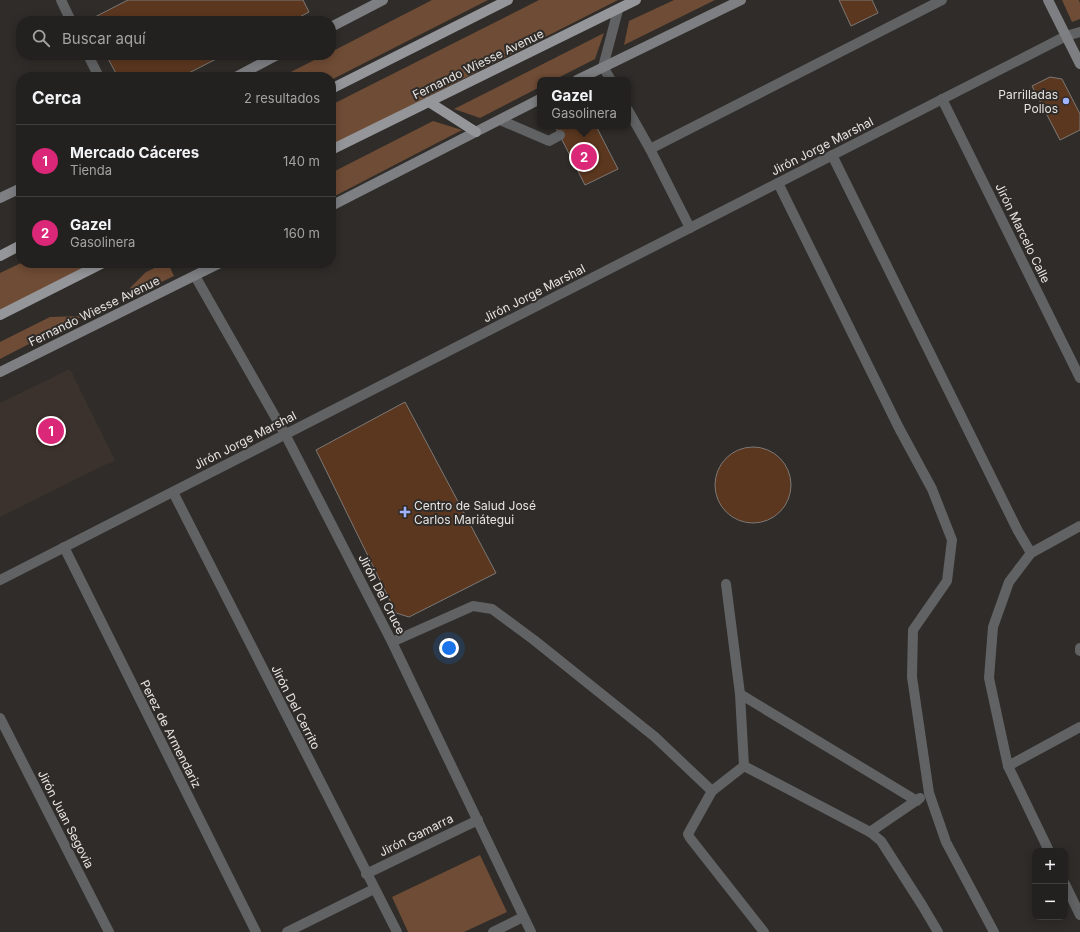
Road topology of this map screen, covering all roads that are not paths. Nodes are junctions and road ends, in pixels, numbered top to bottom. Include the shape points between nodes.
1 (61, 0) edge
2 (508, 0) edge
3 (636, 0) edge
4 (741, 0) edge
5 (942, 0) edge
6 (1048, 0) edge
7 (380, 1) edge
8 (618, 10) junction
9 (69, 16) edge
10 (336, 24) edge
11 (1080, 32) edge
12 (1066, 36) junction
13 (90, 60) edge
14 (268, 60) edge
15 (1080, 64) edge
16 (96, 72) edge
17 (245, 72) edge
18 (597, 73) edge
19 (586, 77) edge
20 (336, 87) edge
21 (942, 99) junction
22 (537, 101) edge
23 (429, 102) junction
24 (631, 115) edge
25 (500, 120) junction
26 (476, 132) junction
27 (560, 135) dead end
28 (336, 148) edge
29 (650, 148) junction
30 (832, 155) junction
31 (778, 183) junction
32 (16, 190) edge
33 (0, 198) edge
34 (336, 203) edge
35 (690, 228) junction
36 (16, 248) edge
37 (0, 256) edge
38 (93, 268) edge
39 (210, 268) edge
40 (195, 276) junction
41 (0, 315) edge
42 (0, 372) edge
43 (1080, 378) edge
44 (285, 434) junction
45 (173, 492) junction
46 (1080, 526) edge
47 (64, 547) junction
48 (1031, 553) junction
49 (0, 580) edge
50 (726, 584) dead end
51 (392, 642) junction
52 (740, 694) junction
53 (0, 718) edge
54 (1080, 727) edge
55 (744, 766) junction
56 (1008, 766) junction
57 (712, 791) junction
58 (929, 793) junction
59 (917, 801) junction
60 (478, 820) junction
61 (870, 832) junction
62 (1048, 848) edge
63 (366, 874) junction
64 (374, 889) junction
65 (1068, 890) edge
66 (1080, 915) edge
67 (524, 917) junction
68 (109, 932) edge
69 (256, 932) edge
70 (287, 932) edge
71 (397, 932) edge
72 (493, 932) edge
73 (531, 932) edge
74 (764, 932) edge
75 (938, 932) edge
76 (994, 932) edge

1 - 9 street
2 - 20 main road
3 - 8 main road, Fernando Wiesse Avenue
4 - 18 main road
5 - 29 street
6 - 12 main road
7 - 10 main road
8 - 18 street
8 - 23 main road, Fernando Wiesse Avenue
11 - 12 street, Jirón Jorge Marshal
12 - 15 main road
12 - 21 street, Jirón Jorge Marshal
13 - 16 street
14 - 17 main road
18 - 19 main road
21 - 30 street, Jirón Jorge Marshal
21 - 43 street, Jirón Marcelo Calle
22 - 25 main road
23 - 26 main road
23 - 28 main road, Fernando Wiesse Avenue
24 - 29 street
25 - 26 main road
25 - 27 street via 550,141
26 - 34 main road
29 - 35 street
30 - 31 street, Jirón Jorge Marshal
30 - 48 street
31 - 35 street, Jirón Jorge Marshal
31 - 58 street via 899,428 932,489 952,540 947,581 913,630 912,677
32 - 33 main road
35 - 44 street, Jirón Jorge Marshal
36 - 37 main road
38 - 41 main road
39 - 40 main road, Fernando Wiesse Avenue
40 - 42 main road, Fernando Wiesse Avenue
40 - 44 street, Jirón Del Cruce
44 - 45 street, Jirón Jorge Marshal
44 - 51 street, Jirón Del Cruce
45 - 47 street, Jirón Jorge Marshal
45 - 63 street, Jirón Del Cerrito
46 - 48 street
47 - 49 street, Jirón Jorge Marshal
47 - 69 street, Perez de Armendariz
48 - 56 street via 1009,582 993,626 989,678
50 - 52 street
51 - 57 street via 472,606 492,610 534,640 655,737
51 - 60 street, Jirón Del Cruce
52 - 55 street
52 - 59 street
53 - 68 street, Jirón Juan Segovia
54 - 56 street
55 - 57 street
55 - 61 street
56 - 62 street
57 - 74 street via 688,834
58 - 59 street
58 - 76 street via 946,842
59 - 61 street
60 - 63 street, Jirón Gamarra
60 - 67 street, Jirón Del Cruce
61 - 75 street via 881,841
63 - 64 street, Jirón Del Cerrito
64 - 70 street
64 - 71 street, Jirón Del Cerrito
65 - 66 street
67 - 72 street
67 - 73 street, Jirón Del Cruce

